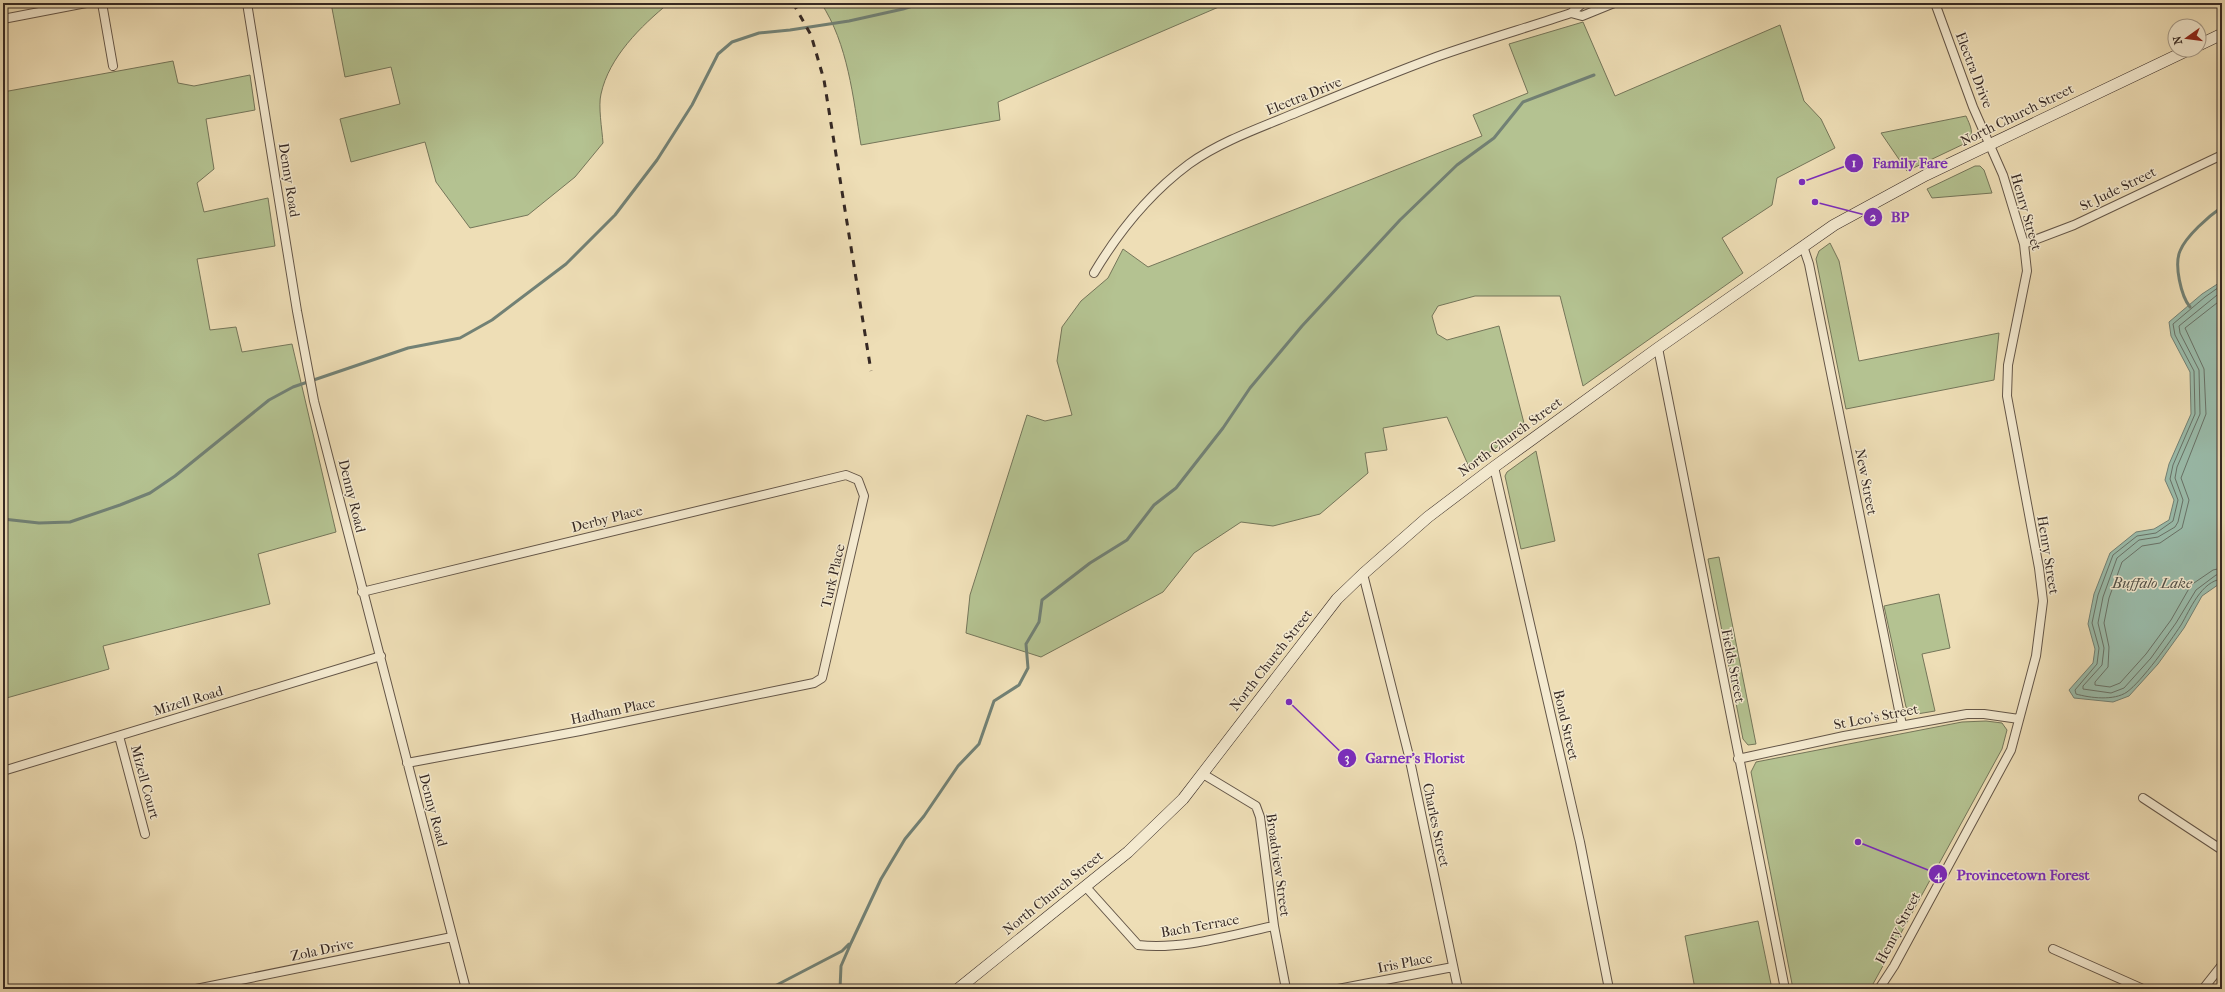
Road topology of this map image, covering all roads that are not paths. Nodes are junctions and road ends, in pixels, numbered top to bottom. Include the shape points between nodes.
1 (86, 3) edge
2 (102, 3) edge
3 (247, 3) edge
4 (1583, 3) edge
5 (1614, 3) edge
6 (1935, 3) edge
7 (1571, 13) junction
8 (3, 19) edge
9 (2222, 34) edge
10 (2207, 41) edge
11 (2171, 58) edge
12 (113, 66) dead end
13 (1990, 144) junction
14 (2222, 155) edge
15 (2024, 244) junction
16 (1804, 246) junction
17 (1094, 273) dead end
18 (1658, 348) junction
19 (1494, 467) junction
20 (858, 480) joint
21 (1363, 574) junction
22 (362, 592) junction
23 (381, 656) junction
24 (822, 678) joint
25 (2019, 719) junction
26 (1902, 724) junction
27 (119, 736) junction
28 (1738, 759) junction
29 (407, 763) junction
30 (3, 771) edge
31 (1202, 774) junction
32 (2143, 798) dead end
33 (145, 834) dead end
34 (2222, 850) edge
35 (1085, 886) junction
36 (1274, 926) junction
37 (452, 937) junction
38 (2053, 949) dead end
39 (2222, 965) edge
40 (1453, 967) junction
41 (196, 989) edge
42 (466, 989) edge
43 (958, 989) edge
44 (1286, 989) edge
45 (1338, 989) edge
46 (1458, 989) edge
47 (1609, 989) edge
48 (1785, 989) edge
49 (1879, 989) edge
50 (2143, 989) edge
51 (2203, 989) edge

1 - 8 street
2 - 12 street
3 - 22 street, Denny Road via 304,354
4 - 7 street, Electra Drive
5 - 7 street, Electra Drive via 1582,16
6 - 13 street, Electra Drive via 1973,107
7 - 17 street, Electra Drive via 1428,60 1258,129 1207,154 1172,177 1148,200 1110,246
9 - 10 main road
11 - 13 main road, North Church Street
13 - 15 street, Henry Street
13 - 16 main road, North Church Street via 1862,208
14 - 15 street, St Jude Street via 2074,225
15 - 25 street, Henry Street via 2027,271 2008,366 2007,396 2043,601 2036,656
16 - 18 main road, North Church Street
16 - 26 street, New Street
18 - 19 main road, North Church Street
18 - 28 street, Fields Street
19 - 21 main road, North Church Street via 1428,517
19 - 47 street, Bond Street via 1578,835
20 - 22 street, Derby Place via 846,475
20 - 24 street, Turk Place via 864,496
21 - 31 main road, North Church Street via 1337,599
21 - 40 street, Charles Street via 1409,756
22 - 23 street, Denny Road
23 - 27 street, Mizell Road
23 - 29 street, Denny Road
24 - 29 street, Hadham Place via 814,682 580,731
25 - 26 street, St Leo's Street via 1973,713
25 - 49 street, Henry Street via 2011,750 1894,966
26 - 28 street, St Leo's Street
27 - 30 street, Mizell Road
27 - 33 street, Mizell Court
28 - 48 street, Fields Street
29 - 37 street, Denny Road
31 - 35 main road, North Church Street via 1183,799 1128,852
31 - 36 street, Broadview Street via 1256,806 1260,817
32 - 34 street
35 - 36 street, Bach Terrace via 1138,945 1174,946
35 - 43 main road, North Church Street
36 - 44 street, Broadview Street
37 - 41 street, Zola Drive
37 - 42 street, Denny Road
38 - 50 street
39 - 51 street
40 - 45 street, Iris Place
40 - 46 street, Charles Street

